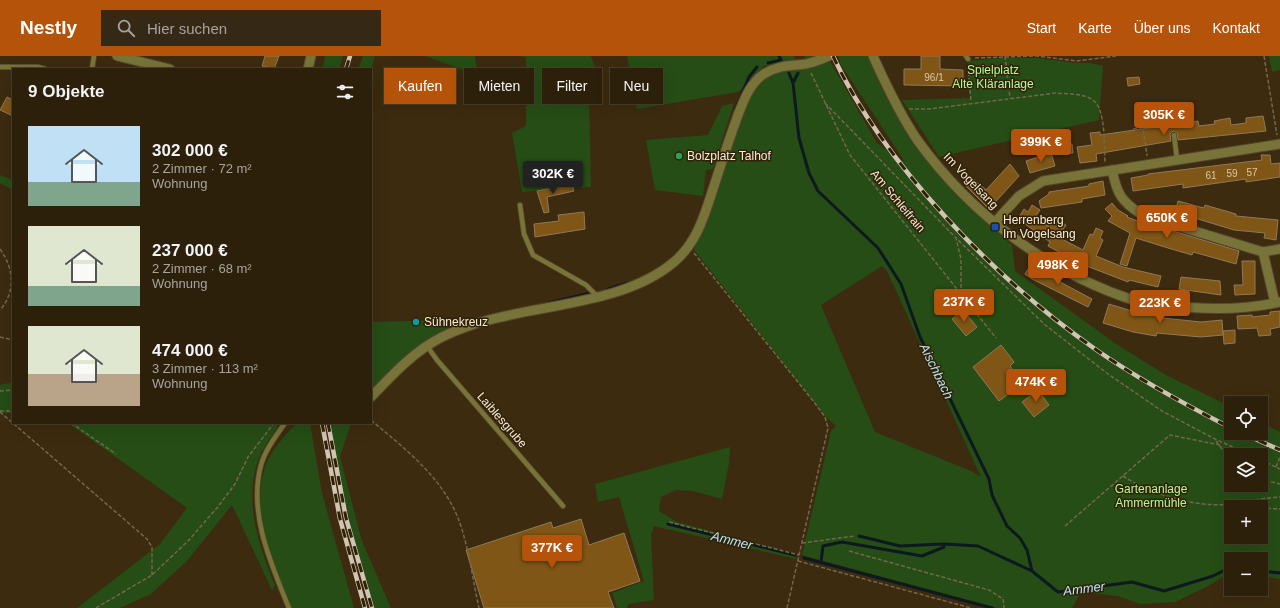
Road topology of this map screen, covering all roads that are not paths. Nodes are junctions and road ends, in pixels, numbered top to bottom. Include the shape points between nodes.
1 (94, 56) edge
2 (116, 56) edge
3 (311, 56) edge
4 (830, 56) edge
5 (873, 56) edge
6 (0, 67) edge
7 (41, 68) edge
8 (92, 68) edge
9 (166, 68) edge
10 (308, 68) edge
11 (1174, 135) dead end
12 (1279, 144) edge
13 (1178, 159) junction
14 (1109, 170) junction
15 (520, 205) dead end
16 (995, 222) junction
17 (1280, 249) edge
18 (1263, 252) junction
19 (596, 296) junction
20 (1277, 303) edge
21 (427, 346) junction
22 (372, 396) edge
23 (284, 424) edge
24 (563, 506) dead end
25 (289, 608) edge

1 - 8 lane
2 - 9 street
3 - 10 street
4 - 19 street via 772,69 763,74 751,87 729,139 702,222 689,247 674,262 649,279
5 - 16 street, Im Vogelsang via 899,110 918,140 961,192
6 - 7 lane
11 - 13 lane
12 - 13 street
13 - 14 street
14 - 16 street via 1043,182 1019,196
14 - 18 street via 1126,204 1142,215
15 - 19 lane via 524,234 533,255 586,285
16 - 20 street, Im Vogelsang via 1024,246 1074,276 1134,301 1186,308 1250,307
17 - 18 street
18 - 20 street
19 - 21 street via 479,323 456,330
21 - 22 street
21 - 24 lane, Laiblesgrube
23 - 25 lane via 272,441 261,464 257,486 262,531

